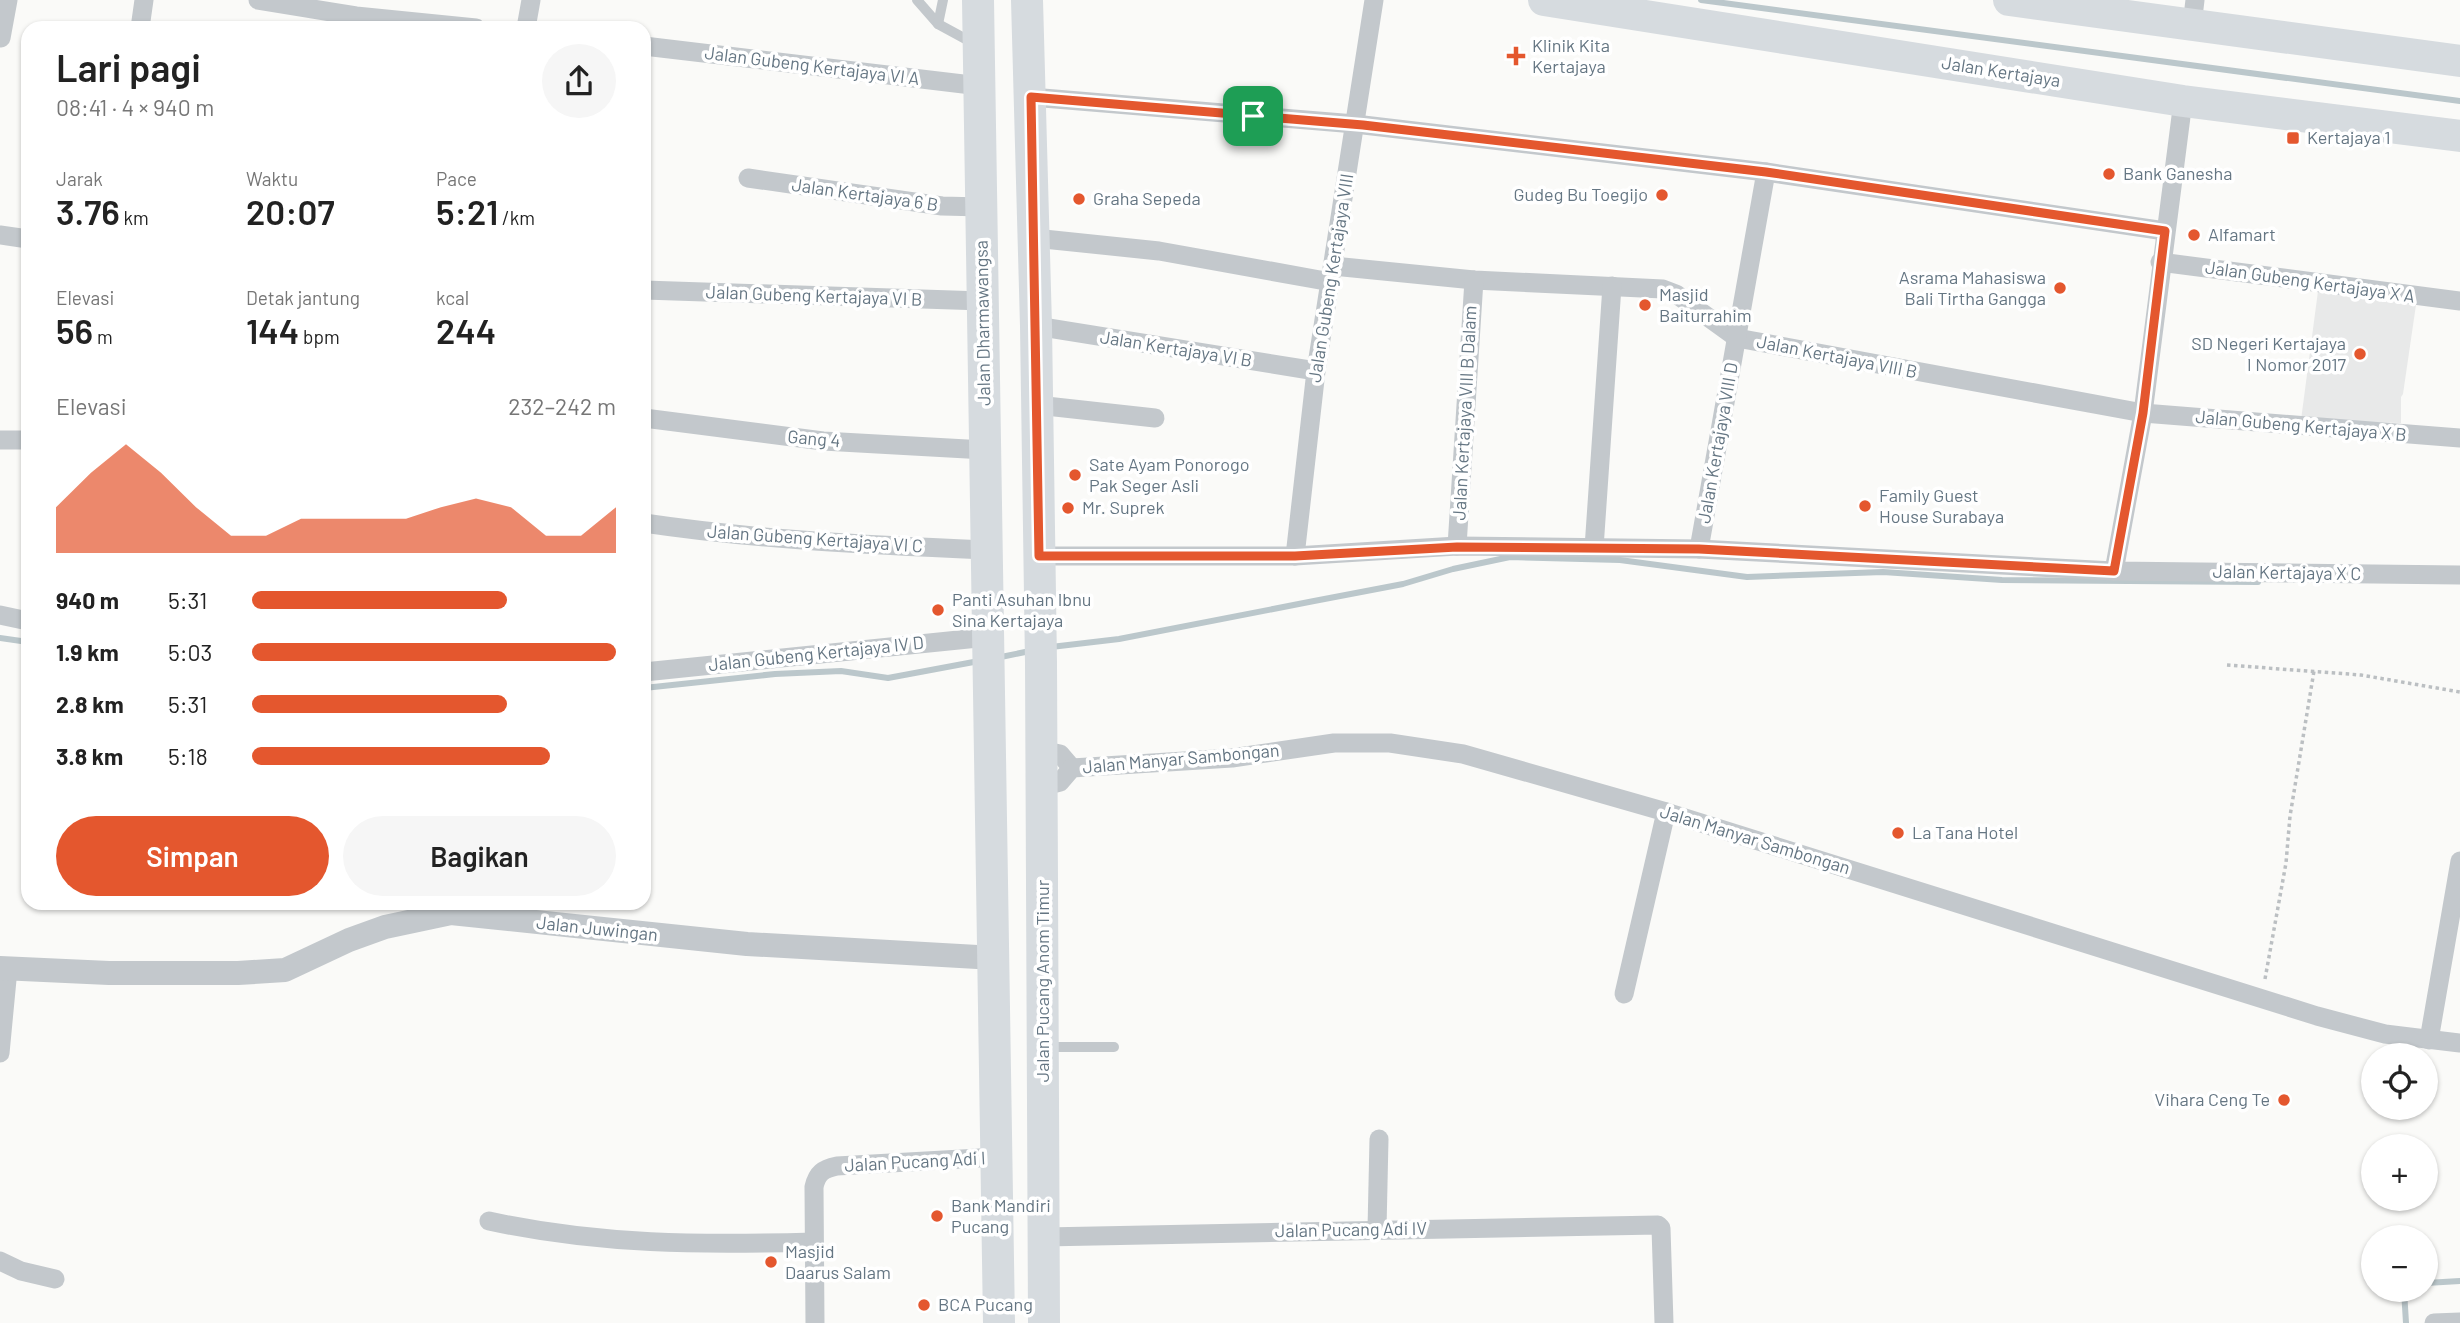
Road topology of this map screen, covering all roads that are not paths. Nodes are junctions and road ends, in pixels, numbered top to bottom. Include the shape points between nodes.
1 (8, 0) edge
2 (144, 0) edge
3 (258, 0) edge
4 (531, 0) edge
5 (917, 0) edge
6 (943, 0) edge
7 (978, 0) edge
8 (1027, 0) edge
9 (1374, 0) edge
10 (1545, 0) edge
11 (2008, 0) edge
12 (2194, 12) edge
13 (141, 21) edge
14 (406, 21) edge
15 (527, 21) edge
16 (938, 24) junction
17 (1, 38) edge
18 (651, 47) edge
19 (979, 47) junction
20 (2460, 61) edge
21 (980, 86) junction
22 (1031, 97) junction
23 (2183, 101) junction
24 (1355, 124) junction
25 (2460, 136) edge
26 (1766, 172) junction
27 (748, 178) dead end
28 (982, 207) junction
29 (2165, 231) junction
30 (0, 235) edge
31 (21, 238) edge
32 (1034, 238) junction
33 (2161, 262) junction
34 (1332, 274) junction
35 (1474, 280) junction
36 (1612, 286) junction
37 (651, 290) edge
38 (983, 301) junction
39 (2460, 302) edge
40 (1036, 326) junction
41 (1737, 338) junction
42 (1316, 371) junction
43 (1037, 405) junction
44 (2143, 413) junction
45 (1155, 418) dead end
46 (651, 419) edge
47 (2460, 438) edge
48 (0, 440) edge
49 (21, 440) edge
50 (985, 450) junction
51 (651, 524) edge
52 (1457, 547) junction
53 (1594, 548) junction
54 (1699, 549) junction
55 (986, 550) junction
56 (1039, 556) junction
57 (1295, 556) junction
58 (2114, 571) junction
59 (2460, 575) edge
60 (0, 615) edge
61 (21, 620) edge
62 (988, 651) junction
63 (651, 672) edge
64 (1041, 750) junction
65 (1072, 768) junction
66 (1041, 787) junction
67 (1666, 812) junction
68 (2460, 861) edge
69 (995, 958) junction
70 (4, 969) edge
71 (1623, 994) dead end
72 (2430, 1040) junction
73 (2460, 1044) edge
74 (1043, 1047) junction
75 (1114, 1047) dead end
76 (0, 1053) edge
77 (1379, 1139) dead end
78 (997, 1157) junction
79 (489, 1222) dead end
80 (1377, 1229) junction
81 (1044, 1237) junction
82 (814, 1242) junction
83 (0, 1261) edge
84 (55, 1279) dead end
85 (2460, 1322) edge
86 (816, 1323) edge
87 (999, 1323) edge
88 (1044, 1323) edge
89 (1664, 1323) edge
90 (2434, 1323) edge

1 - 17 street
2 - 13 street
3 - 14 street
4 - 15 street
5 - 16 lane
6 - 16 lane
7 - 19 main road, Jalan Dharmawangsa
8 - 22 main road
9 - 24 street, Jalan Gubeng Kertajaya VIII
10 - 23 main road, Jalan Kertajaya
11 - 12 main road
12 - 20 main road
16 - 19 lane
18 - 21 street, Jalan Gubeng Kertajaya VI A
19 - 21 main road, Jalan Dharmawangsa
21 - 28 main road, Jalan Dharmawangsa
22 - 24 street
22 - 32 main road
23 - 25 main road, Jalan Kertajaya
23 - 29 street
24 - 26 street
24 - 34 street, Jalan Gubeng Kertajaya VIII
26 - 29 street
26 - 41 street, Jalan Kertajaya VIII D
27 - 28 street, Jalan Kertajaya 6 B via 942,206
28 - 38 main road, Jalan Dharmawangsa
29 - 33 street
30 - 31 street
32 - 34 street
32 - 40 main road
33 - 39 street, Jalan Gubeng Kertajaya X A
33 - 44 street
34 - 35 street, Jalan Kertajaya VIII B
34 - 42 street, Jalan Gubeng Kertajaya VIII
35 - 36 street, Jalan Kertajaya VIII B
35 - 52 street, Jalan Kertajaya VIII B Dalam
36 - 41 street, Jalan Kertajaya VIII B via 1670,291
36 - 53 street
37 - 38 street, Jalan Gubeng Kertajaya VI B
38 - 50 main road, Jalan Dharmawangsa
40 - 42 street, Jalan Kertajaya VI B
40 - 43 main road
41 - 44 street, Jalan Kertajaya VIII B
41 - 54 street, Jalan Kertajaya VIII D
42 - 57 street, Jalan Gubeng Kertajaya VIII
43 - 45 street
43 - 56 main road
44 - 47 street, Jalan Gubeng Kertajaya X B
44 - 58 street
46 - 50 street, Gang 4 via 823,441
48 - 49 street
50 - 55 main road, Jalan Dharmawangsa
51 - 55 street, Jalan Gubeng Kertajaya VI C via 823,543
52 - 53 street, Jalan Kertajaya X C
52 - 57 street, Jalan Kertajaya X C
53 - 54 street, Jalan Kertajaya X C
54 - 58 street, Jalan Kertajaya X C
55 - 62 main road, Jalan Dharmawangsa
56 - 57 street, Jalan Kertajaya X C
56 - 64 main road, Jalan Pucang Anom Timur
58 - 59 street, Jalan Kertajaya X C
60 - 61 street
62 - 63 street, Jalan Gubeng Kertajaya IV D
62 - 69 main road
64 - 65 street via 1060,754
64 - 66 main road, Jalan Pucang Anom Timur
65 - 66 street, Jalan Manyar Sambongan via 1060,782
65 - 67 street, Jalan Manyar Sambongan via 1232,758 1334,743 1390,743 1463,754
66 - 74 main road, Jalan Pucang Anom Timur
67 - 71 street
67 - 72 street, Jalan Manyar Sambongan via 2261,998 2385,1034
68 - 72 street
69 - 70 street, Jalan Juwingan via 747,944 451,914 385,927 274,971
69 - 78 main road
70 - 76 street
72 - 73 street, Jalan Manyar Sambongan
74 - 75 lane
74 - 81 main road, Jalan Pucang Anom Timur
77 - 80 street
78 - 82 street, Jalan Pucang Adi I via 828,1168 816,1176
78 - 87 main road
79 - 82 street via 647,1243
80 - 81 street, Jalan Pucang Adi IV
80 - 89 street, Jalan Pucang Adi IV via 1658,1225
81 - 88 main road, Jalan Pucang Anom Timur
82 - 86 street, Jalan Pucang Adi I
83 - 84 street
85 - 90 street

